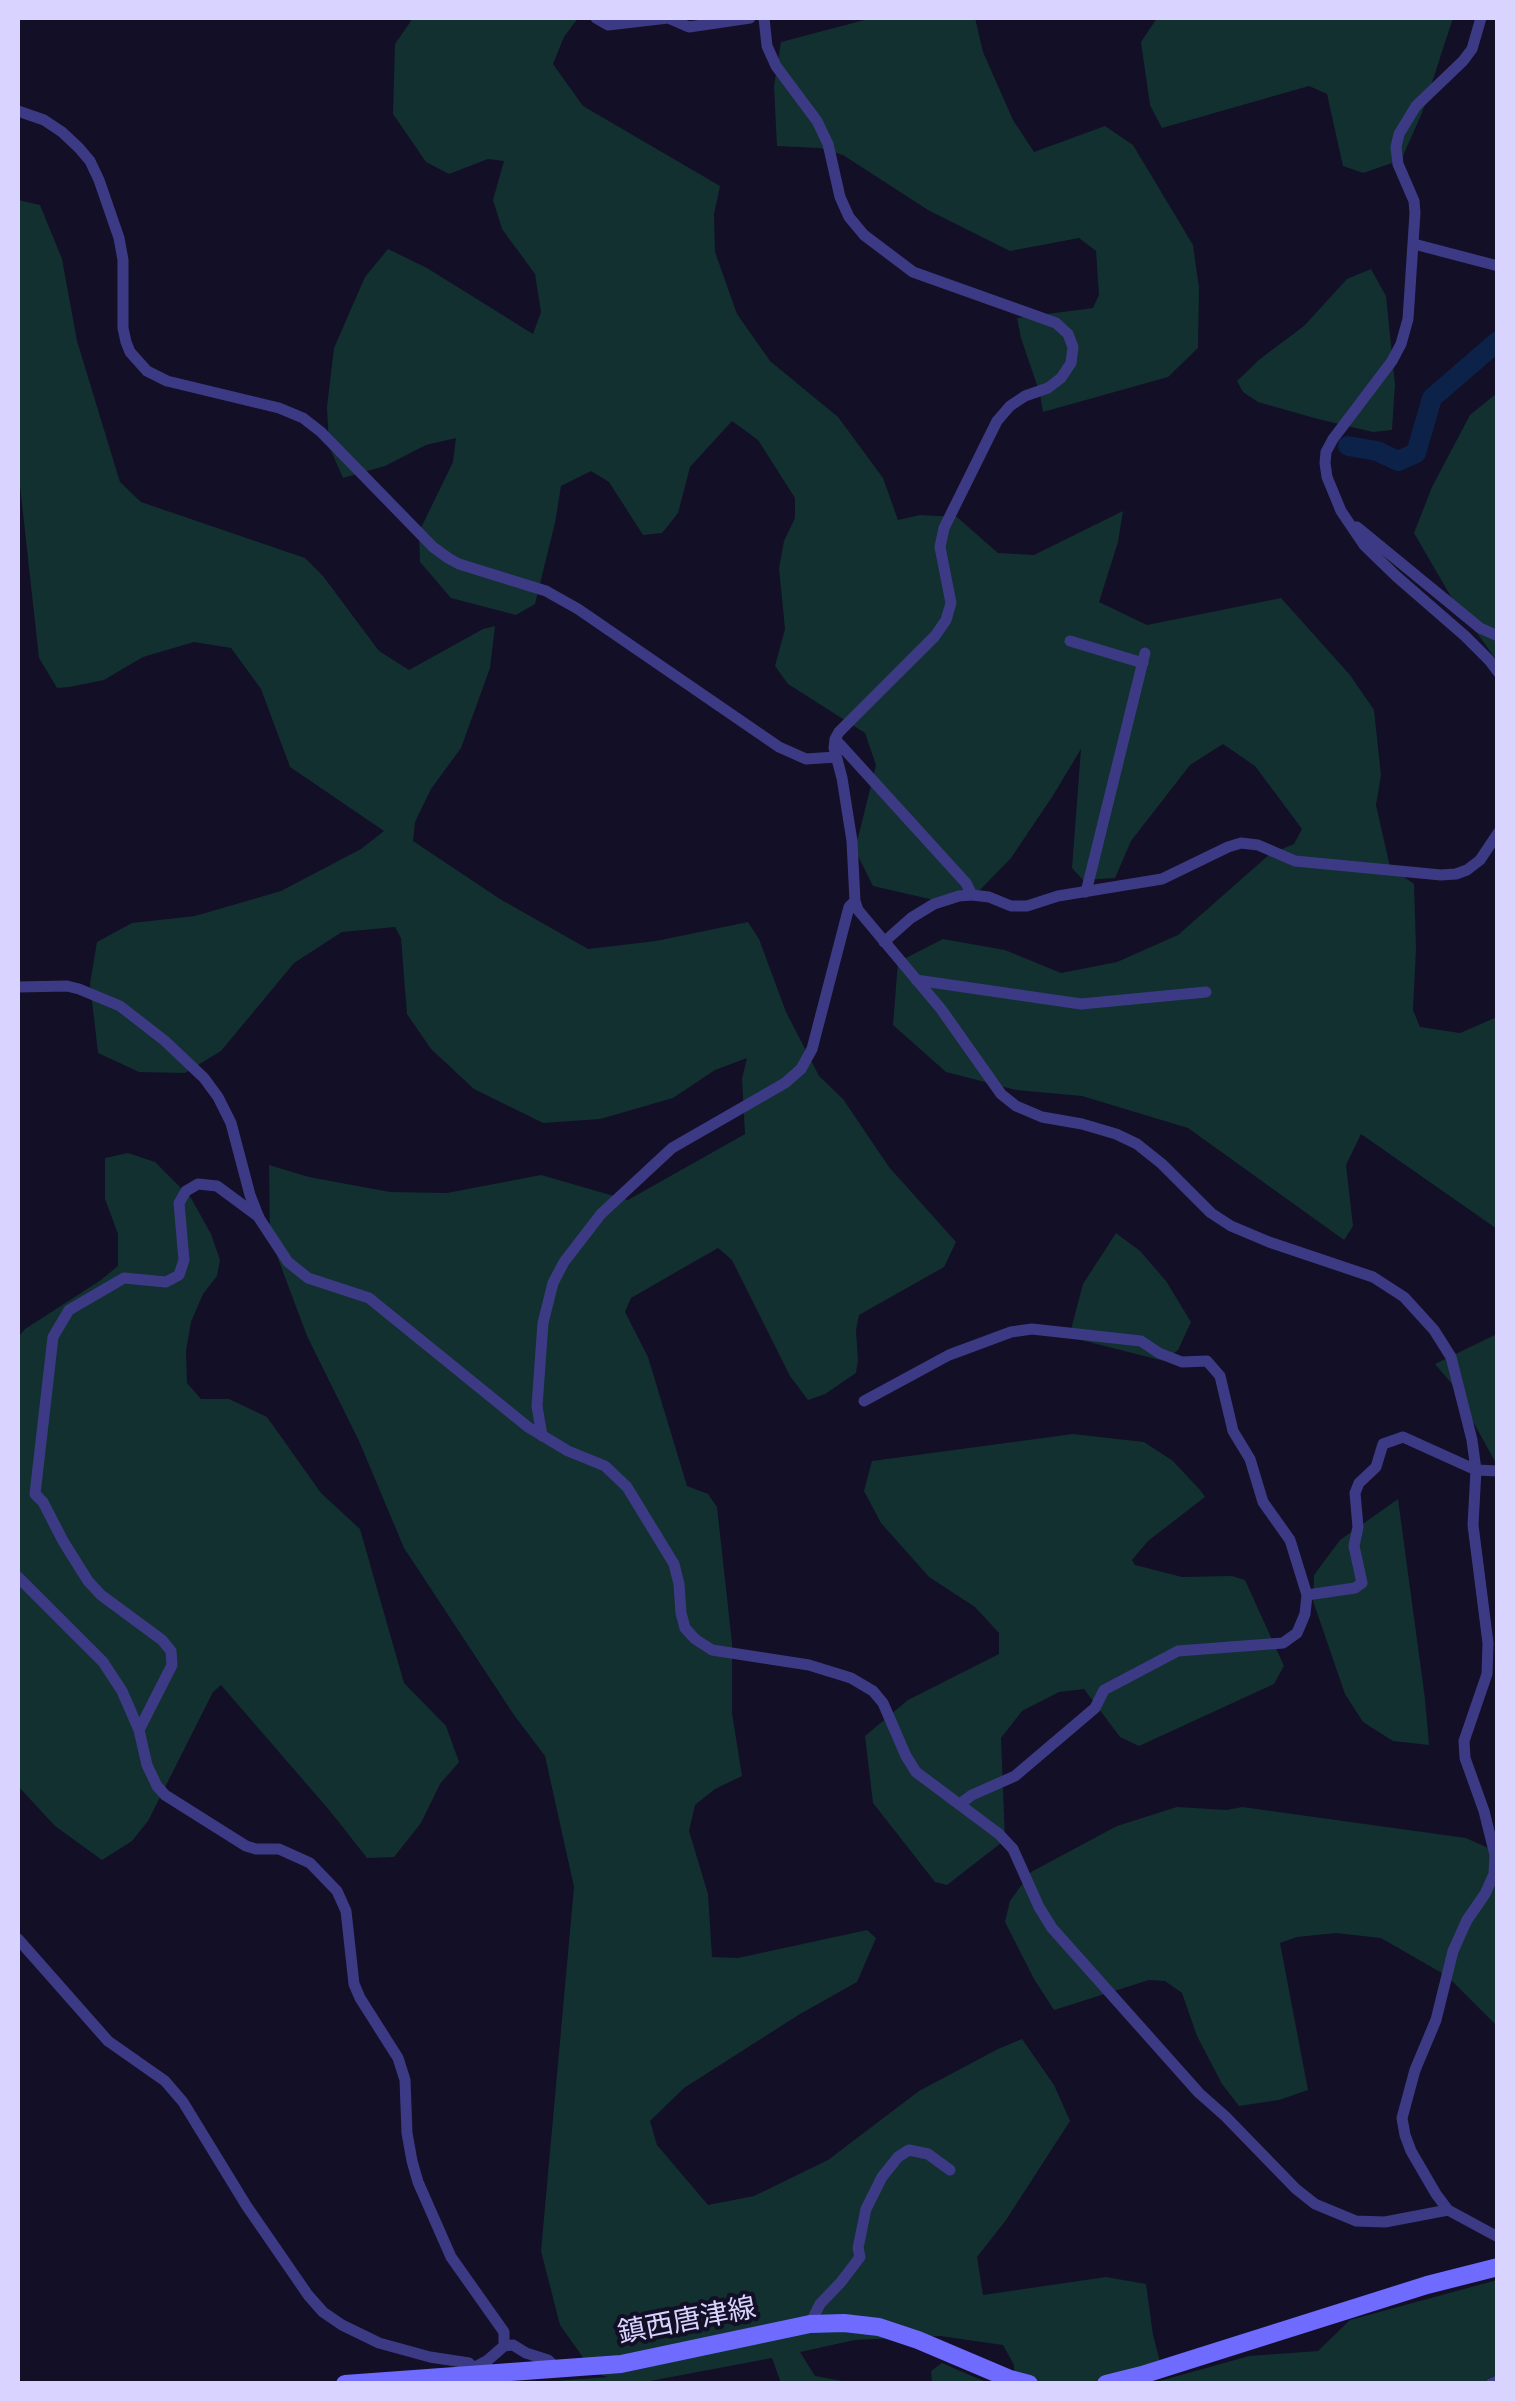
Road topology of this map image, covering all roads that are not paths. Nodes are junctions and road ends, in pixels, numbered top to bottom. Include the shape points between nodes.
1 (596, 18) edge
2 (750, 18) edge
3 (764, 18) edge
4 (1481, 18) edge
5 (18, 112) edge
6 (1414, 244) junction
7 (1498, 266) edge
8 (1349, 526) junction
9 (1498, 636) edge
10 (1070, 641) dead end
11 (1498, 672) edge
12 (835, 740) junction
13 (836, 757) junction
14 (1498, 833) edge
15 (1086, 892) junction
16 (972, 895) junction
17 (855, 902) junction
18 (884, 942) junction
19 (916, 980) junction
20 (18, 987) edge
21 (1206, 992) dead end
22 (259, 1218) junction
23 (864, 1401) dead end
24 (542, 1436) junction
25 (1476, 1470) junction
26 (1498, 1471) edge
27 (18, 1578) edge
28 (1307, 1596) junction
29 (138, 1730) junction
30 (961, 1803) junction
31 (18, 1939) edge
32 (950, 2170) dead end
33 (1448, 2210) junction
34 (1498, 2237) edge
35 (1498, 2267) edge
36 (810, 2324) junction
37 (504, 2346) junction
38 (558, 2370) junction
39 (473, 2372) junction
40 (345, 2384) edge
41 (1028, 2384) edge
42 (1106, 2384) edge

1 - 2 street via 608,25 668,18 689,27
3 - 12 street via 766,46 817,121 840,197 864,235 913,272 1056,324 1073,347 1061,378 1010,406 997,421 944,528 940,547 951,603 946,620
4 - 6 street via 1472,50 1416,106 1399,134 1398,164 1414,201
5 - 13 street via 62,132 94,170 124,260 126,342 148,372 303,418 448,558 546,591 578,609 779,747 806,759
6 - 7 street
6 - 8 street via 1401,344 1326,452 1326,477
8 - 9 street
8 - 11 street
10 - 15 street via 1144,658
12 - 13 street
12 - 16 street
13 - 17 street
14 - 15 street via 1480,860 1456,874 1296,860 1240,843 1162,879
15 - 16 street via 1027,906
16 - 18 street via 934,904
17 - 18 street
17 - 24 street via 801,1069 672,1148 601,1214 564,1262 543,1323 536,1406
18 - 19 street
19 - 21 street via 1081,1004
19 - 25 street via 1016,1106 1127,1139 1231,1226 1373,1277 1404,1297 1450,1358
20 - 22 street via 79,988 120,1006 204,1078 231,1123
22 - 24 street via 288,1262 308,1278 369,1298
22 - 29 street via 217,1186 198,1184 179,1202 179,1275 166,1282 124,1278 69,1310 54,1336 35,1494 88,1582 170,1650 172,1664
23 - 28 street via 949,1355 1032,1329 1141,1341 1182,1362 1208,1360 1220,1376 1232,1431 1250,1459 1262,1502 1290,1540
24 - 30 street via 605,1466 627,1487 674,1564 681,1613 695,1639 712,1650 809,1665 873,1691 916,1772
25 - 26 street
25 - 28 street via 1403,1437 1383,1444 1356,1494 1354,1546 1362,1584
25 - 33 street via 1473,1525 1487,1674 1464,1741 1495,1854 1494,1874 1453,1951 1402,2118 1412,2151
27 - 29 street via 102,1662
28 - 30 street via 1297,1633 1283,1643 1178,1651 1104,1690 1096,1708 1015,1776
29 - 37 street via 165,1796 246,1846 294,1854 336,1891 346,1911 354,1984 405,2080 418,2182 451,2256 504,2332
30 - 33 street via 1013,1849 1052,1928 1296,2189 1356,2221
31 - 39 street via 108,2040 183,2102 323,2312 378,2343 469,2363
32 - 36 street via 928,2154 909,2150 898,2158 866,2209 860,2257
33 - 34 street
35 - 42 main road
36 - 38 main road, 鎮西唐津線 via 622,2364
36 - 41 main road, 鎮西唐津線 via 879,2327
37 - 38 street via 548,2360
37 - 39 street
38 - 39 main road, 鎮西唐津線
39 - 40 main road, 鎮西唐津線

